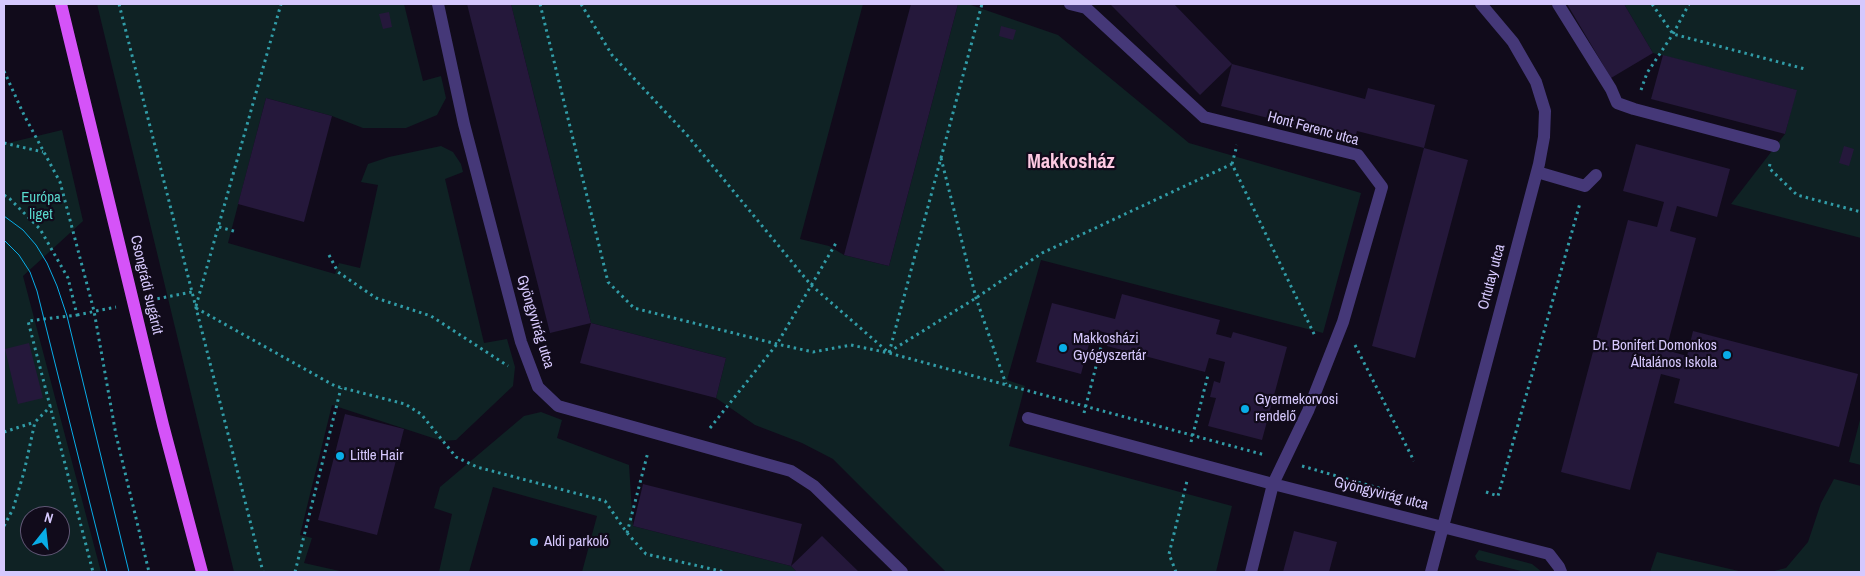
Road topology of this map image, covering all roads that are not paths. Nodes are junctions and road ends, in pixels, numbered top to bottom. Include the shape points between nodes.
1 (61, 4) edge
2 (438, 4) edge
3 (1070, 4) edge
4 (1481, 4) edge
5 (1558, 4) edge
6 (1774, 146) road end
7 (1537, 172) junction
8 (1596, 175) dead end
9 (1028, 418) dead end
10 (1273, 484) junction
11 (1443, 527) junction
12 (202, 572) edge
13 (902, 572) edge
14 (1251, 572) edge
15 (1431, 572) edge
16 (1561, 572) edge

1 - 12 main road, Csongrádi sugárút via 160,416
2 - 13 street, Gyöngyvirág utca via 464,124 518,332 538,387 558,406 791,471 814,486
3 - 10 street, Hont Ferenc utca via 1086,8 1204,117 1358,154 1382,187 1344,322
4 - 7 street, Ortutay utca via 1513,42 1536,82 1545,111
5 - 6 street via 1617,103
7 - 8 street via 1585,186
7 - 11 street, Ortutay utca
9 - 10 street, Gyöngyvirág utca
10 - 11 street, Gyöngyvirág utca
10 - 14 street
11 - 15 street, Ortutay utca
11 - 16 street, Gyöngyvirág utca via 1549,554

